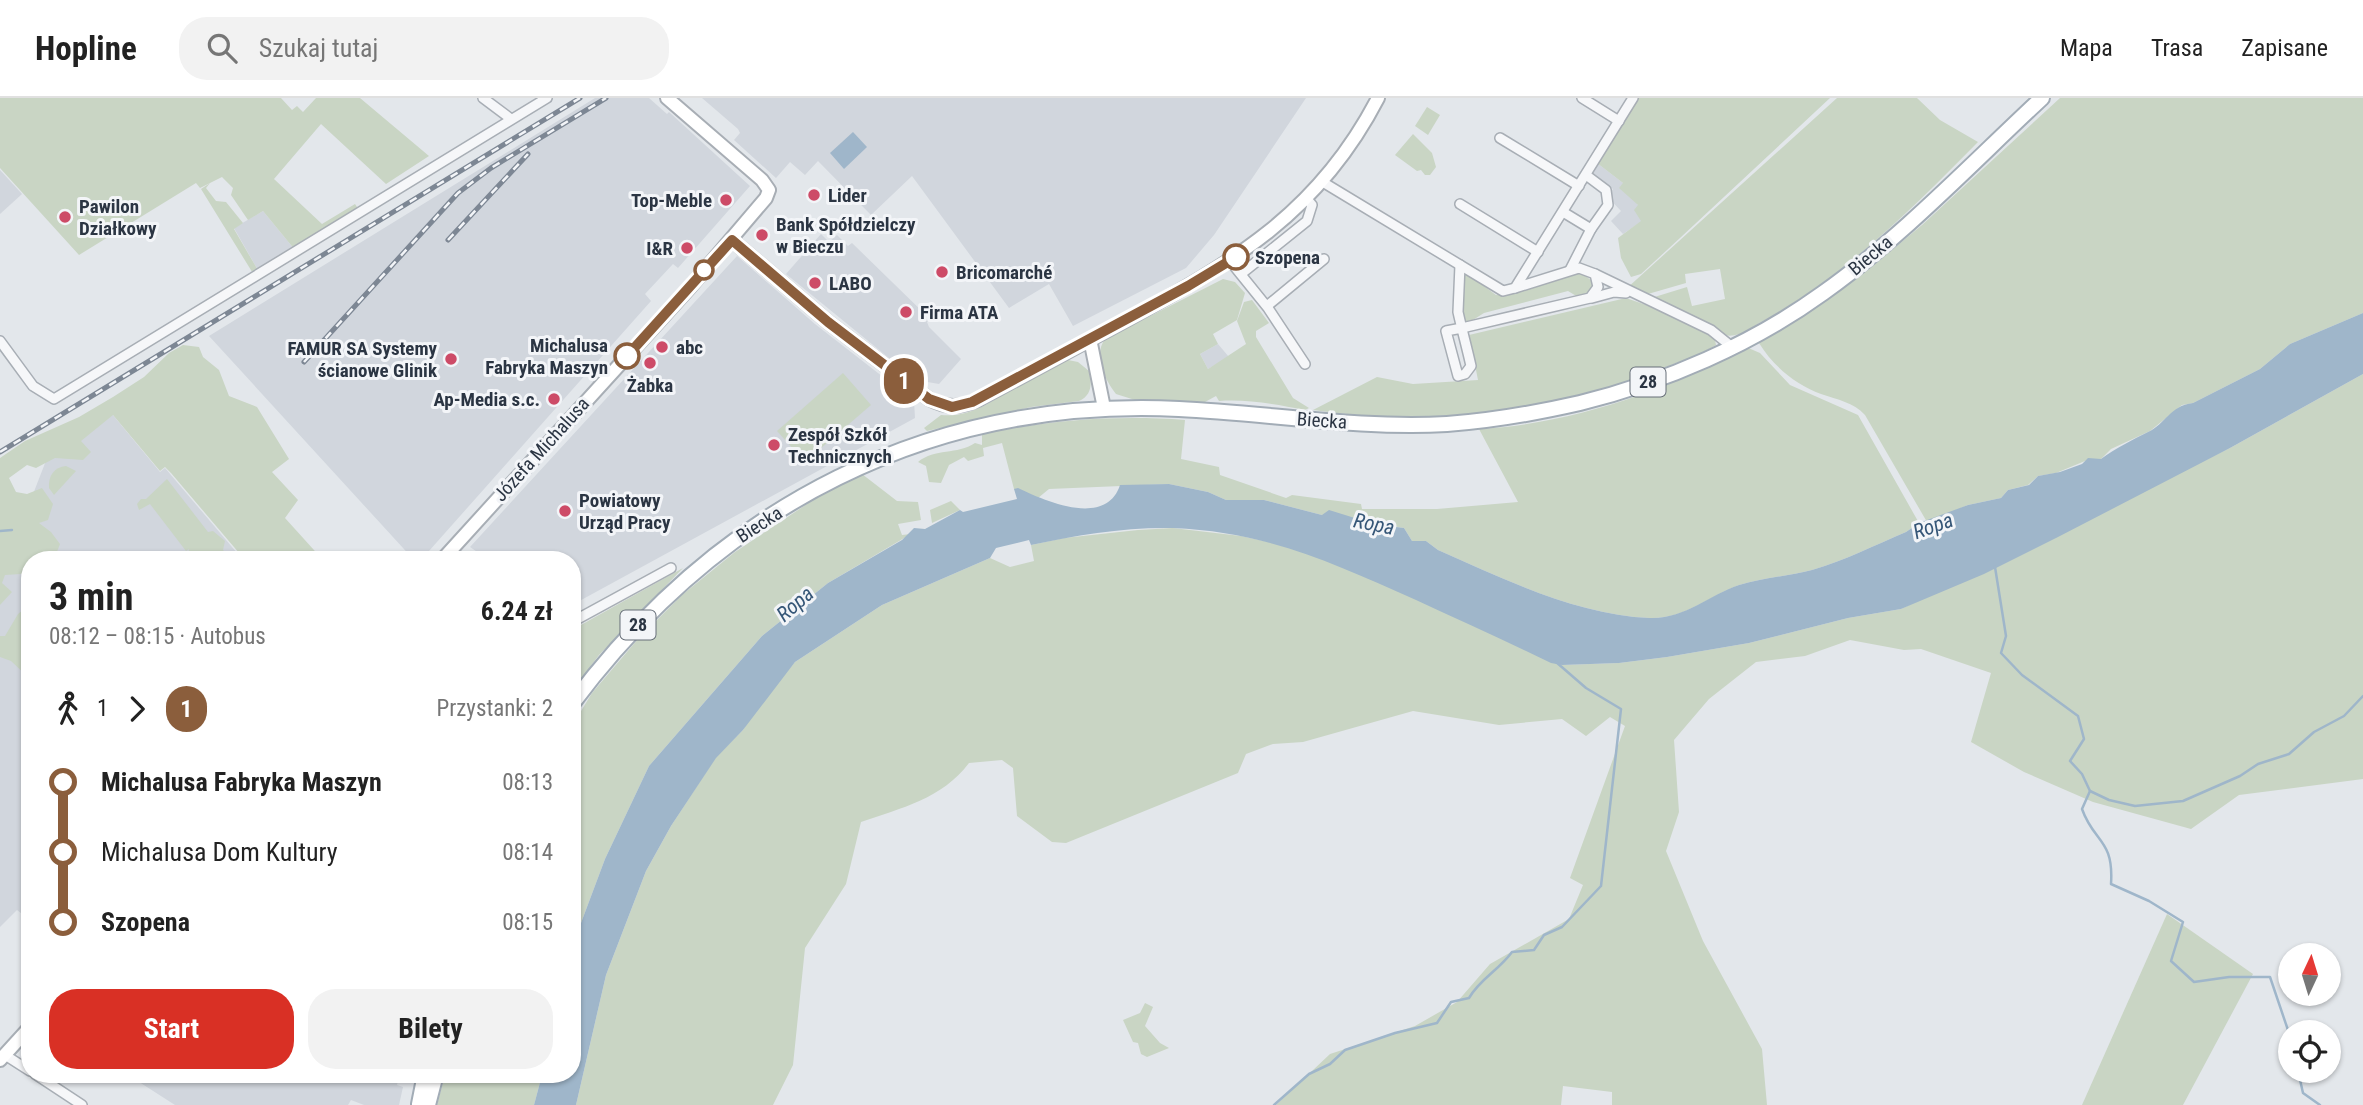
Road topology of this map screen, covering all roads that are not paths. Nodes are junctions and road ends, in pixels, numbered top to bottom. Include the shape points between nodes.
1 (483, 98) edge
2 (547, 98) edge
3 (667, 98) edge
4 (1378, 98) edge
5 (1582, 98) edge
6 (1633, 98) edge
7 (2042, 98) edge
8 (510, 119) junction
9 (1619, 121) junction
10 (1500, 138) dead end
11 (1586, 175) junction
12 (1321, 181) junction
13 (1579, 186) junction
14 (1306, 198) junction
15 (1460, 204) dead end
16 (1563, 212) junction
17 (1591, 229) junction
18 (732, 240) junction
19 (1538, 252) junction
20 (1324, 258) dead end
21 (1230, 261) junction
22 (1460, 265) junction
23 (1570, 270) junction
24 (1241, 274) junction
25 (1595, 274) junction
26 (1515, 288) junction
27 (1631, 294) junction
28 (1590, 298) junction
29 (1267, 306) junction
30 (1462, 328) junction
31 (1090, 339) junction
32 (0, 341) edge
33 (1732, 347) junction
34 (1305, 365) dead end
35 (1104, 408) junction
36 (450, 551) edge
37 (671, 568) dead end
38 (581, 617) edge
39 (589, 682) junction
40 (581, 692) edge
41 (581, 695) edge
42 (21, 1037) edge
43 (2, 1057) edge
44 (21, 1066) edge
45 (49, 1083) edge
46 (423, 1083) edge
47 (434, 1083) edge
48 (82, 1105) edge
49 (418, 1105) edge
50 (428, 1105) edge

1 - 8 street
2 - 8 street
3 - 18 street, Józefa Michalusa via 768,190
4 - 12 street
5 - 9 street
6 - 9 street
7 - 33 main road, Biecka / 28 via 1848,274 1780,321
8 - 32 street via 54,399 33,386
9 - 11 street
10 - 13 street
11 - 13 street
11 - 17 street via 1606,190 1608,198
12 - 14 street
12 - 22 street
13 - 16 street
14 - 21 street
14 - 24 street via 1312,205 1307,221
15 - 19 street
16 - 17 street
16 - 19 street
17 - 23 street
18 - 31 street via 828,322 936,403 952,407 978,400
18 - 36 street, Józefa Michalusa
19 - 26 street
20 - 29 street
21 - 24 street
21 - 31 street
22 - 26 street via 1503,291
22 - 30 street
23 - 25 street via 1583,268
23 - 26 street
24 - 29 street
25 - 27 street
25 - 28 street via 1598,287
27 - 28 street via 1614,292
27 - 33 street via 1711,330
28 - 30 street
29 - 34 street
30 - 30 street via 1471,366 1458,376 1446,331
31 - 35 street
33 - 35 main road, Biecka / 28 via 1641,385 1581,403 1448,424 1347,423 1183,409
35 - 39 main road, Biecka / 28 via 1022,417 966,430 884,457 825,483 738,537 692,572 631,631
37 - 38 street
39 - 40 main road, Biecka / 28
39 - 41 main road, Biecka / 28
42 - 43 street
43 - 44 street
45 - 48 street
46 - 49 main road
47 - 50 main road

